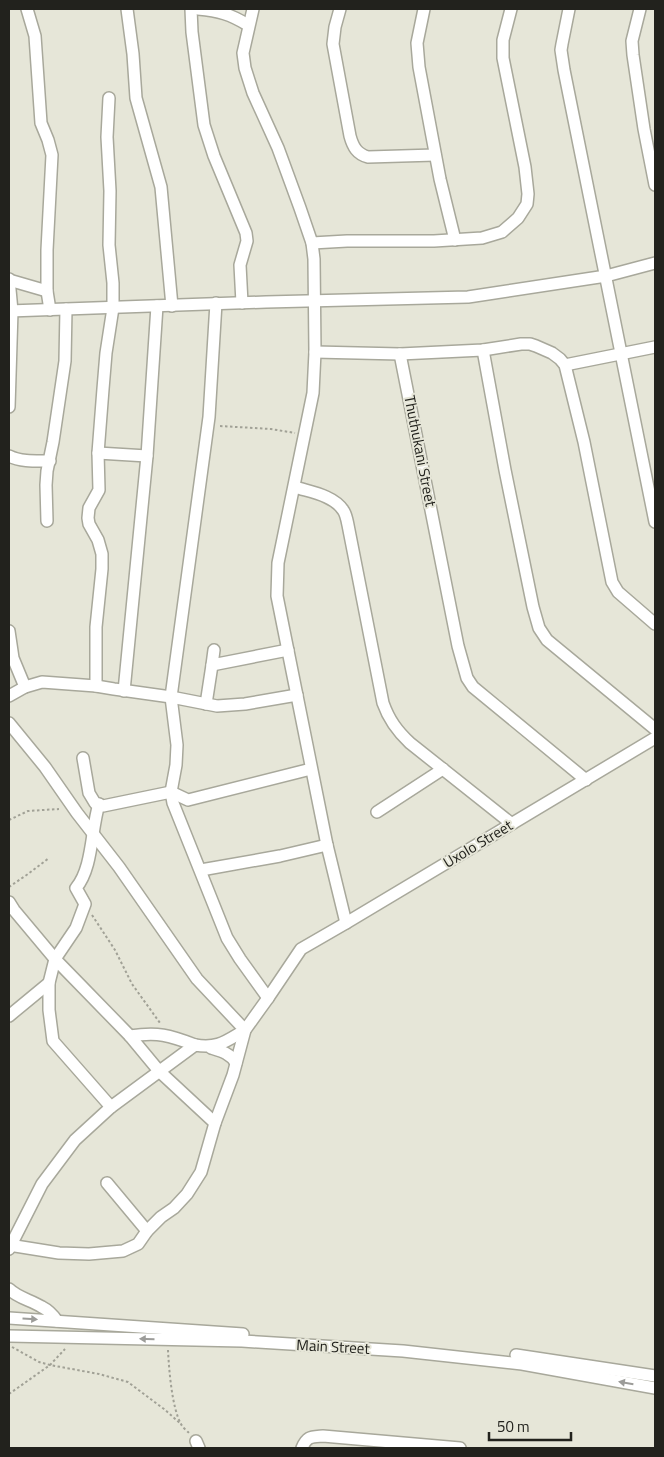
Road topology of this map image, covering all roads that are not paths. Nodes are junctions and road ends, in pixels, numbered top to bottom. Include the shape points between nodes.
1 (27, 9) edge
2 (127, 9) edge
3 (191, 9) edge
4 (198, 9) edge
5 (252, 9) edge
6 (340, 9) edge
7 (424, 9) edge
8 (511, 9) edge
9 (570, 9) edge
10 (640, 9) edge
11 (248, 25) junction
12 (109, 98) dead end
13 (435, 155) junction
14 (655, 185) edge
15 (455, 240) junction
16 (312, 243) junction
17 (655, 263) edge
18 (606, 276) junction
19 (9, 280) edge
20 (48, 291) junction
21 (314, 301) junction
22 (242, 303) junction
23 (216, 304) junction
24 (157, 306) junction
25 (172, 306) junction
26 (113, 308) junction
27 (66, 309) junction
28 (50, 310) junction
29 (10, 311) edge
30 (655, 347) edge
31 (483, 350) junction
32 (315, 352) junction
33 (400, 354) junction
34 (621, 354) junction
35 (10, 357) edge
36 (565, 365) junction
37 (9, 408) edge
38 (98, 453) junction
39 (9, 456) edge
40 (147, 456) junction
41 (50, 461) junction
42 (295, 487) junction
43 (47, 521) dead end
44 (655, 522) edge
45 (655, 624) edge
46 (9, 631) edge
47 (214, 650) dead end
48 (288, 650) junction
49 (212, 664) junction
50 (96, 686) junction
51 (25, 687) junction
52 (124, 691) junction
53 (297, 695) junction
54 (9, 696) edge
55 (171, 697) junction
56 (206, 704) junction
57 (9, 723) edge
58 (655, 729) edge
59 (655, 738) edge
60 (83, 758) dead end
61 (311, 769) junction
62 (443, 769) junction
63 (586, 780) junction
64 (171, 792) junction
65 (99, 804) junction
66 (377, 812) dead end
67 (512, 824) junction
68 (93, 833) junction
69 (327, 845) junction
70 (201, 870) junction
71 (9, 902) edge
72 (346, 923) junction
73 (56, 959) junction
74 (49, 982) junction
75 (268, 998) junction
76 (9, 1016) edge
77 (245, 1030) junction
78 (130, 1036) junction
79 (201, 1046) junction
80 (236, 1063) junction
81 (159, 1071) junction
82 (111, 1107) junction
83 (215, 1123) junction
84 (106, 1183) dead end
85 (147, 1230) junction
86 (9, 1247) edge
87 (9, 1289) edge
88 (9, 1318) edge
89 (57, 1321) junction
90 (9, 1336) edge
91 (655, 1376) edge
92 (655, 1388) edge
93 (302, 1448) edge
94 (460, 1448) edge

1 - 20 street via 35,36 41,123 52,155
2 - 25 street via 136,98 161,187
3 - 22 street via 204,125 246,233 247,242 240,265
4 - 11 street via 218,11
5 - 11 street
6 - 13 street via 333,44 354,148 368,157
7 - 13 street via 417,43
8 - 15 street via 503,40 503,58 528,184 527,204 518,218 502,232 482,238
9 - 18 street via 562,57
10 - 14 street via 632,41 633,55
11 - 16 street via 243,53 247,75 278,148
12 - 26 street via 109,245
13 - 15 street
15 - 16 street
16 - 21 street
17 - 18 street
18 - 21 street via 468,297
18 - 34 street
19 - 20 street
19 - 29 street
20 - 28 street
21 - 22 street
21 - 32 street
22 - 23 street
23 - 25 street
23 - 55 street via 207,425
24 - 25 street
24 - 26 street
24 - 40 street
26 - 27 street
26 - 38 street
27 - 28 street
27 - 41 street via 65,361
28 - 29 street
29 - 35 street
30 - 34 street
31 - 33 street
31 - 36 street via 530,344 552,353
31 - 58 street via 539,628 547,640
32 - 33 street
32 - 42 street via 313,393
33 - 63 street, Thuthukani Street via 467,678 473,687
34 - 36 street
34 - 44 street
35 - 37 street
36 - 45 street via 612,582 618,592
38 - 40 street
38 - 50 street via 99,490 88,513 89,524 102,554 96,627
39 - 41 street via 32,462
40 - 52 street
41 - 43 street via 46,485
42 - 48 street via 276,580
42 - 62 street via 336,502 344,512 388,716 398,731
46 - 51 street via 13,658
47 - 49 street
48 - 49 street
48 - 53 street
49 - 56 street
50 - 51 street via 42,682
50 - 52 street
51 - 54 street
52 - 55 street
53 - 56 street via 228,706
53 - 61 street
55 - 56 street
55 - 64 street via 177,745
57 - 68 street
59 - 63 street, Uxolo Street
60 - 65 street via 89,794 95,804
61 - 64 street via 188,800
61 - 69 street
62 - 66 street
62 - 67 street
63 - 67 street, Uxolo Street
64 - 65 street via 103,806
64 - 70 street
65 - 68 street
67 - 72 street, Uxolo Street
68 - 73 street via 85,873 76,888 86,904 76,928
68 - 77 street via 197,979
69 - 70 street
69 - 72 street
70 - 75 street via 227,938
71 - 73 street
72 - 75 street, Uxolo Street via 301,949
73 - 74 street
73 - 78 street
74 - 76 street
74 - 82 street via 48,1010 53,1041
75 - 77 street
77 - 79 street via 219,1045
77 - 80 street
78 - 79 street via 168,1035
78 - 81 street
79 - 80 street via 232,1056
79 - 81 street
80 - 83 street
81 - 82 street
81 - 83 street
82 - 86 street via 75,1140 58,1161 42,1184
83 - 85 street via 201,1172 181,1201
84 - 85 street
85 - 86 street via 138,1244 123,1251 81,1254
87 - 89 street via 13,1294 41,1306
88 -> 89 street, Main Street
89 - 91 street, Main Street via 402,1344 521,1356
92 -> 90 street, Main Street via 522,1364 403,1351 242,1341
93 - 94 street via 312,1436 323,1436

